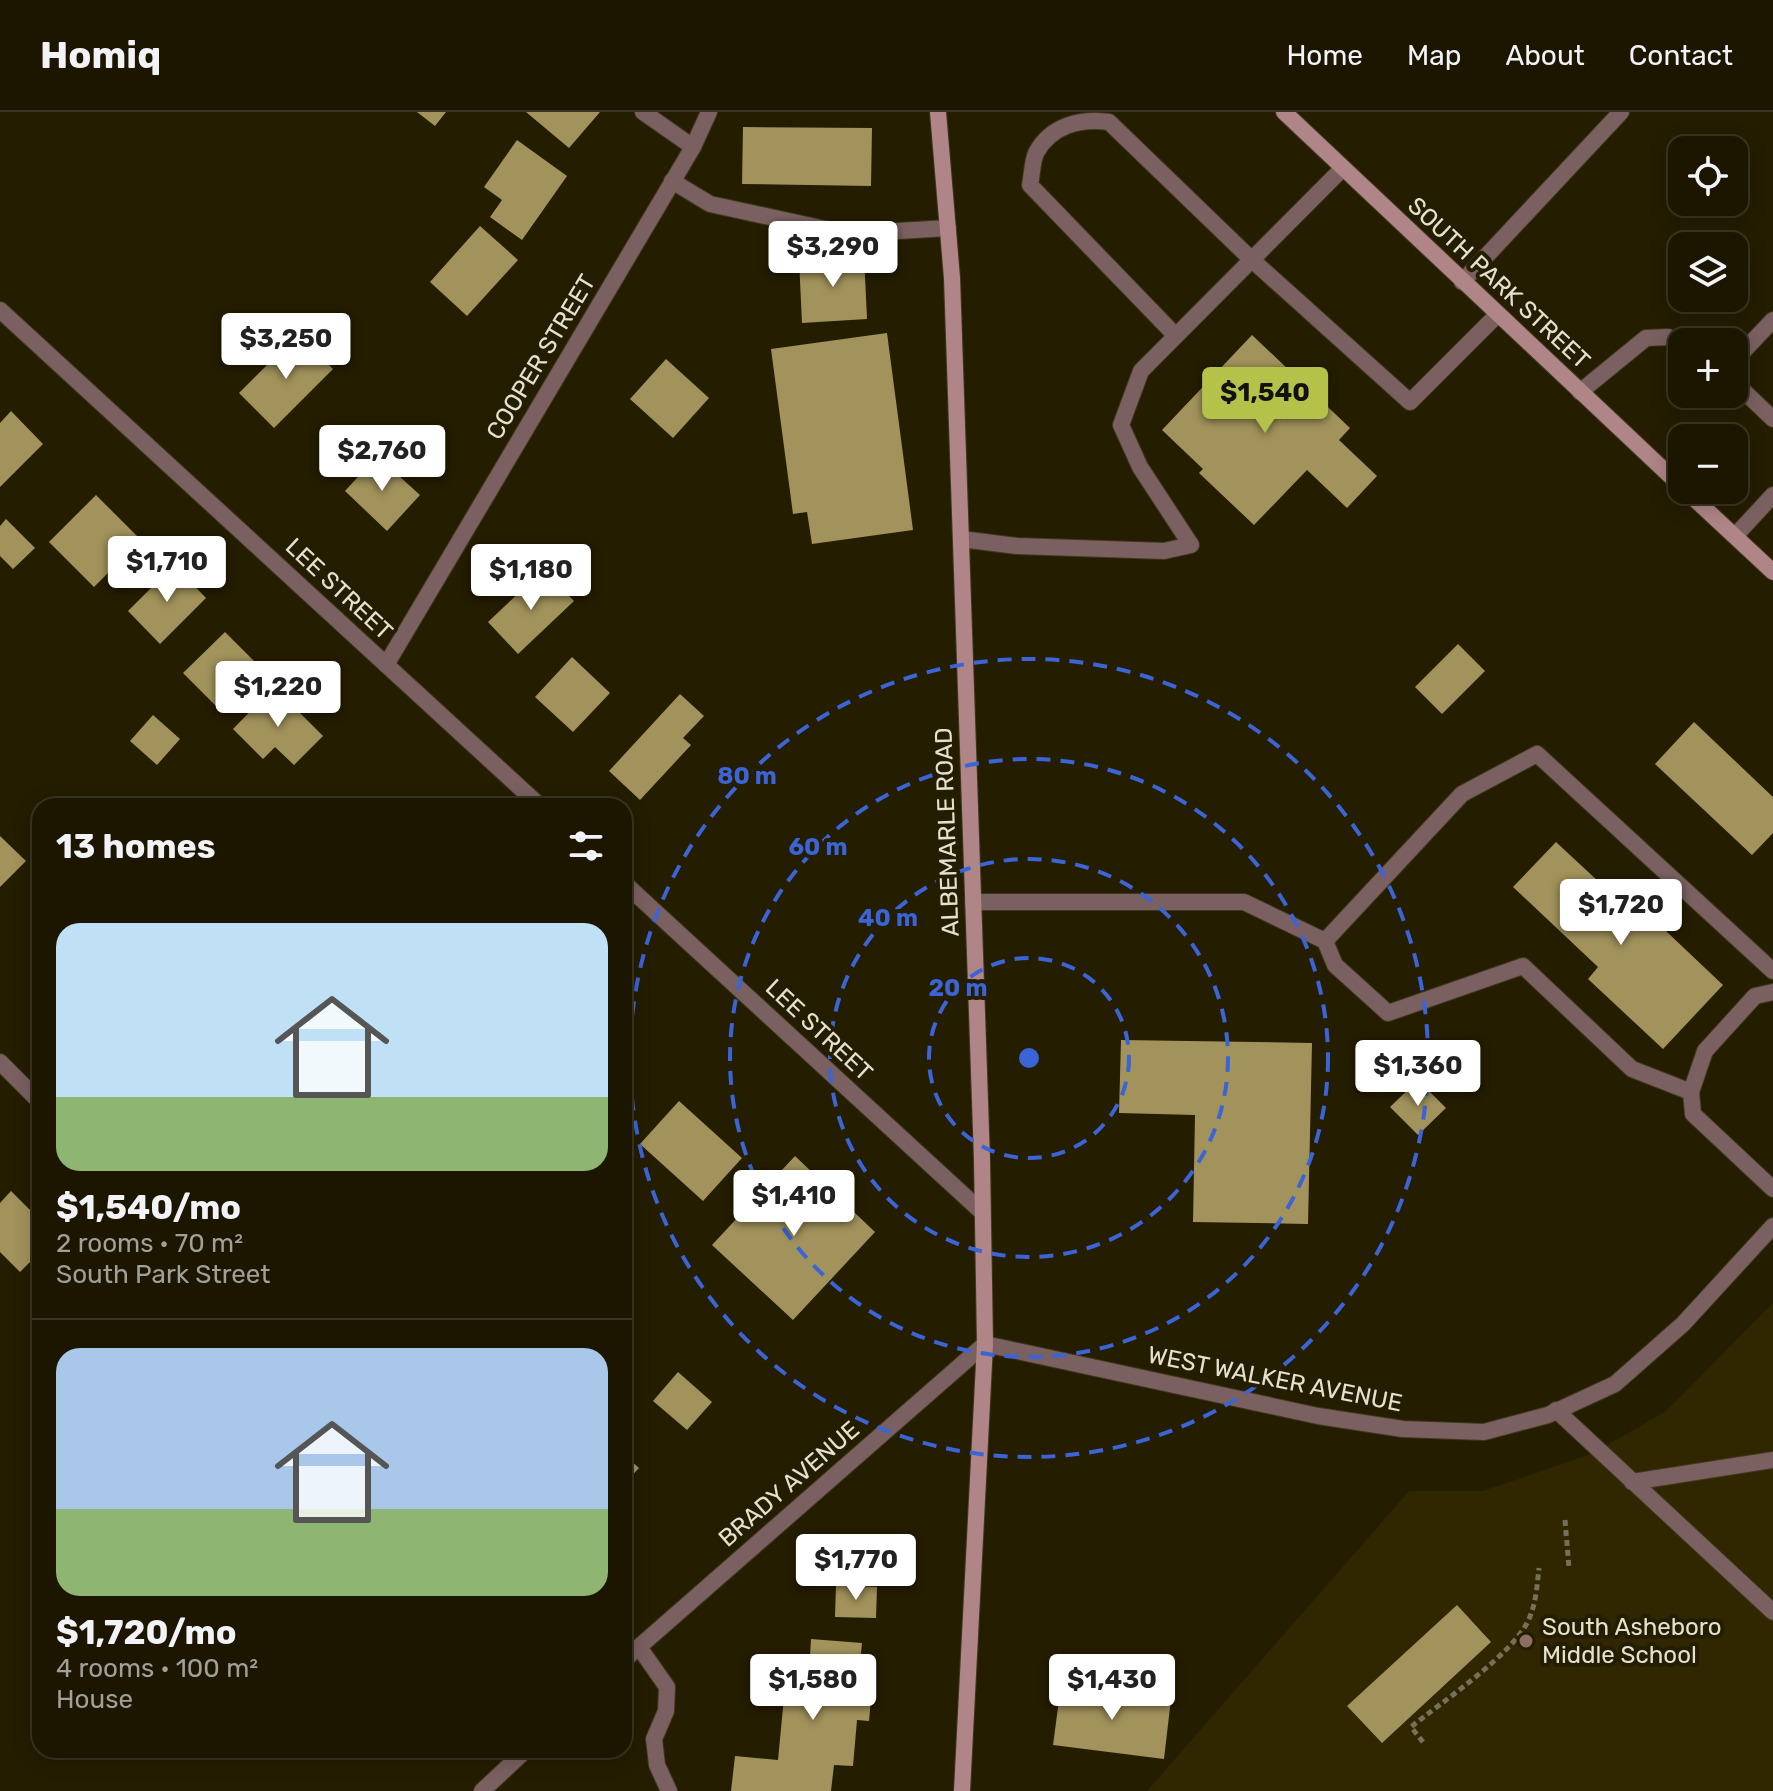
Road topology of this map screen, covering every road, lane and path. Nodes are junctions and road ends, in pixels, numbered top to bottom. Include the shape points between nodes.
1 (643, 112) edge
2 (709, 112) edge
3 (938, 112) edge
4 (1284, 112) edge
5 (1621, 112) edge
6 (693, 147) junction
7 (1343, 168) junction
8 (672, 181) junction
9 (948, 228) junction
10 (1251, 259) junction
11 (1462, 282) junction
12 (0, 310) edge
13 (1497, 315) junction
14 (1773, 320) edge
15 (1175, 335) junction
16 (1668, 337) edge
17 (1748, 346) edge
18 (1580, 392) junction
19 (1748, 395) edge
20 (1773, 419) edge
21 (1668, 473) edge
22 (1773, 495) edge
23 (1701, 504) edge
24 (1735, 536) junction
25 (961, 539) junction
26 (1773, 572) edge
27 (386, 665) junction
28 (531, 798) edge
29 (632, 890) edge
30 (973, 902) junction
31 (1325, 941) junction
32 (1773, 971) edge
33 (1773, 992) edge
34 (0, 1062) edge
35 (1691, 1092) junction
36 (32, 1094) edge
37 (1773, 1189) edge
38 (982, 1212) junction
39 (1773, 1226) edge
40 (985, 1344) junction
41 (1556, 1410) junction
42 (1773, 1460) edge
43 (1632, 1482) junction
44 (1565, 1520) dead end
45 (1539, 1568) dead end
46 (1569, 1568) dead end
47 (1773, 1612) edge
48 (639, 1647) junction
49 (632, 1653) edge
50 (1423, 1742) dead end
51 (517, 1758) edge
52 (482, 1791) edge
53 (669, 1791) edge
54 (962, 1791) edge

1 - 6 street
2 - 6 street, COOPER STREET
3 - 9 main road, ALBEMARLE ROAD
4 - 7 main road, SOUTH PARK STREET
5 - 11 street
6 - 8 street, COOPER STREET
7 - 10 street
7 - 11 main road, SOUTH PARK STREET
8 - 9 street via 710,204 848,234
8 - 27 street, COOPER STREET
9 - 25 main road, ALBEMARLE ROAD
10 - 13 street via 1410,402
10 - 15 street
10 - 15 street via 1109,122 1086,119 1057,129 1036,154 1030,185
11 - 13 main road, SOUTH PARK STREET
12 - 27 street, LEE STREET
13 - 18 main road, SOUTH PARK STREET
14 - 17 street
15 - 25 street via 1141,371 1121,425 1140,467 1191,545 1164,551
16 - 18 street via 1646,338
18 - 21 main road, SOUTH PARK STREET
19 - 20 street
22 - 24 street
23 - 24 main road, SOUTH PARK STREET
24 - 26 main road, SOUTH PARK STREET
25 - 30 main road, ALBEMARLE ROAD
27 - 28 street, LEE STREET
29 - 38 street, LEE STREET
30 - 31 street via 1244,902
30 - 38 main road, ALBEMARLE ROAD
31 - 32 street via 1462,794 1537,754
31 - 35 street via 1335,965 1388,1013 1523,966 1632,1069
33 - 35 street via 1755,996 1705,1051
34 - 36 street
35 - 37 street via 1693,1114
38 - 40 main road, ALBEMARLE ROAD
39 - 41 street, WEST WALKER AVENUE via 1683,1324 1615,1384
40 - 41 street, WEST WALKER AVENUE via 1318,1416 1403,1429 1484,1432
40 - 48 street, BRADY AVENUE
40 - 54 main road, ALBEMARLE ROAD
41 - 43 street
42 - 43 street
43 - 47 street
44 - 46 path
45 - 50 path via 1528,1622 1496,1658 1411,1727
48 - 49 street, BRADY AVENUE
48 - 53 street via 667,1687 666,1711 654,1739 657,1765
51 - 52 street

